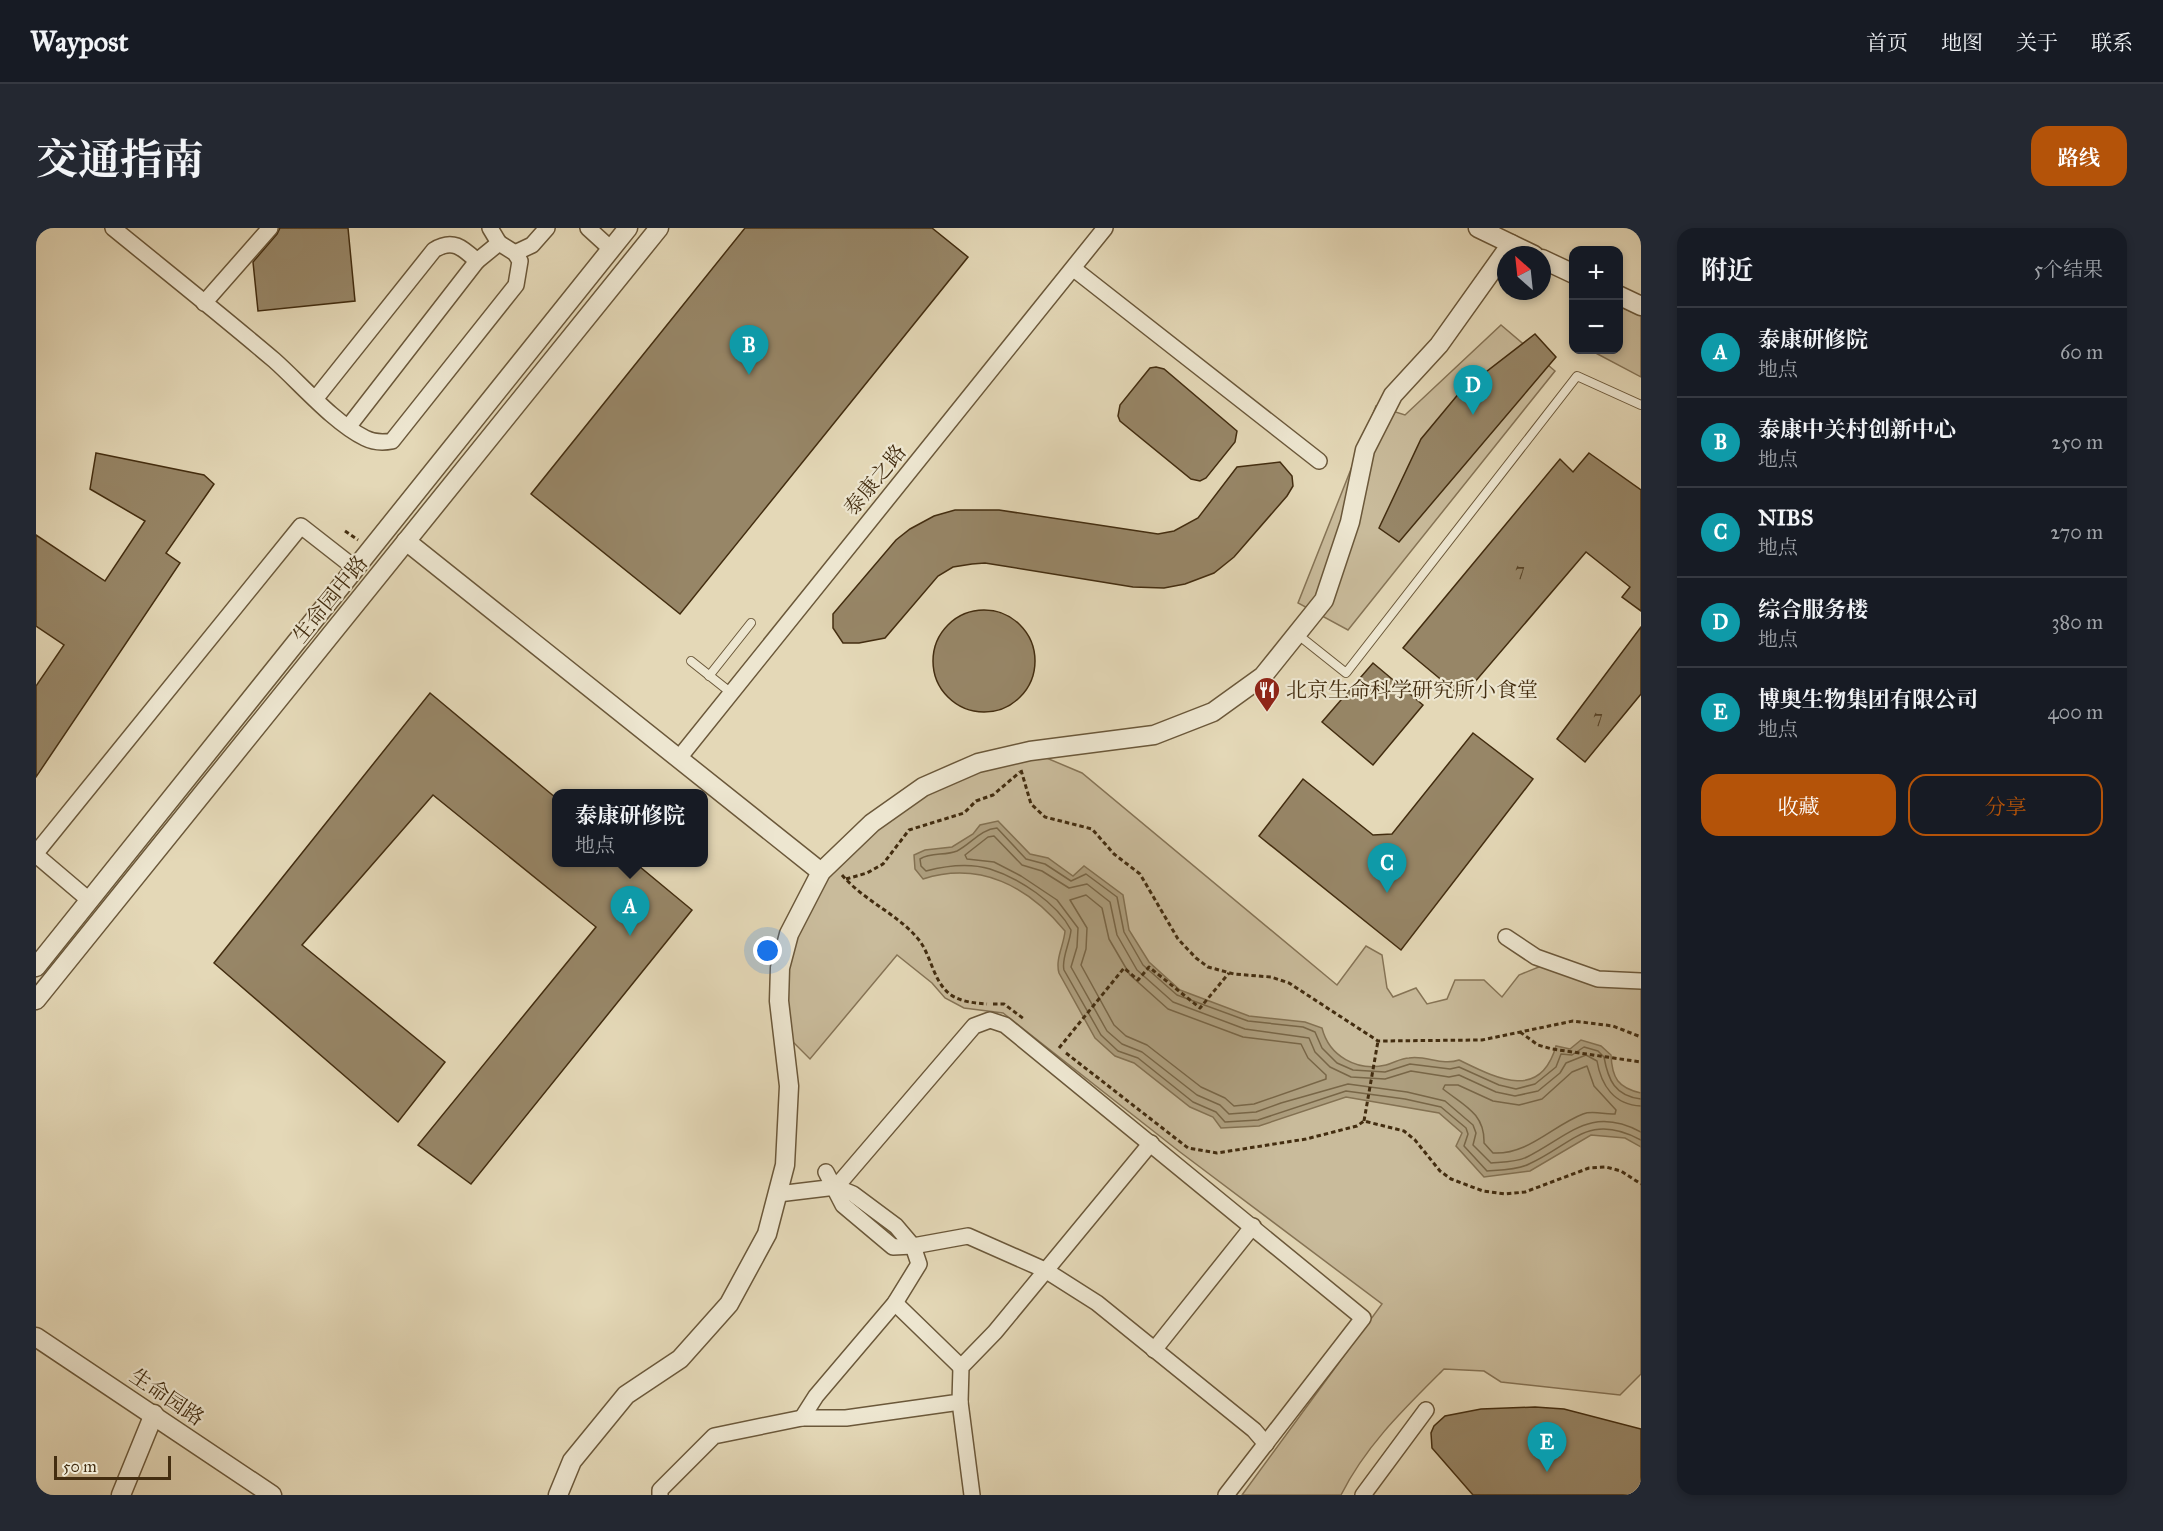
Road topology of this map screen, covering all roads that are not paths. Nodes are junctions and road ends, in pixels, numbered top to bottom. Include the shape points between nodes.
1 (113, 228) edge
2 (270, 228) edge
3 (490, 228) edge
4 (547, 228) edge
5 (588, 228) edge
6 (628, 228) edge
7 (659, 228) edge
8 (1105, 228) edge
9 (1478, 228) edge
10 (499, 243) junction
11 (1510, 244) junction
12 (1514, 246) edge
13 (611, 249) junction
14 (515, 253) junction
15 (477, 261) junction
16 (1551, 263) edge
17 (1074, 268) junction
18 (1569, 272) edge
19 (1623, 297) edge
20 (204, 303) junction
21 (1641, 306) edge
22 (316, 398) junction
23 (1641, 405) edge
24 (349, 426) junction
25 (1319, 461) dead end
26 (405, 541) junction
27 (356, 569) junction
28 (751, 623) dead end
29 (1297, 634) junction
30 (691, 662) dead end
31 (709, 676) junction
32 (730, 692) junction
33 (679, 758) junction
34 (36, 854) edge
35 (826, 866) junction
36 (89, 900) junction
37 (1506, 937) dead end
38 (36, 967) edge
39 (1641, 981) edge
40 (36, 1000) edge
41 (1151, 1143) junction
42 (826, 1172) dead end
43 (836, 1187) junction
44 (778, 1194) junction
45 (1253, 1226) junction
46 (913, 1246) junction
47 (1045, 1270) junction
48 (895, 1303) junction
49 (36, 1337) edge
50 (1154, 1350) junction
51 (961, 1367) junction
52 (960, 1402) junction
53 (1426, 1410) dead end
54 (154, 1414) junction
55 (802, 1418) junction
56 (1266, 1444) junction
57 (121, 1495) edge
58 (273, 1495) edge
59 (558, 1495) edge
60 (660, 1495) edge
61 (972, 1495) edge
62 (1226, 1495) edge
63 (1363, 1495) edge

1 - 20 street
2 - 20 street
3 - 10 street
4 - 14 street via 532,245
5 - 13 street
6 - 13 street, 生命园中路
7 - 26 street, 生命园中路
8 - 17 street, 泰康之路
9 - 11 street
10 - 14 street
10 - 15 street
11 - 12 street
11 - 29 street via 1439,345 1393,395 1365,450 1350,522 1324,600
13 - 27 street, 生命园中路
14 - 24 street via 520,261 516,285 392,441 365,438
15 - 22 street via 458,245 442,244 434,250
15 - 24 street
16 - 18 street
17 - 25 street
17 - 32 street, 泰康之路
19 - 21 street
20 - 22 street
22 - 24 street
23 - 29 lane via 1576,376 1346,673
26 - 33 street
26 - 40 street, 生命园中路
27 - 34 street via 301,526
27 - 36 street, 生命园中路
28 - 31 lane
29 - 35 street via 1263,676 1213,712 1154,735 1018,763 978,763 923,787 872,823
30 - 31 lane
31 - 32 lane
32 - 33 street, 泰康之路
33 - 35 street
34 - 36 street
35 - 44 street via 789,934 780,968 779,1001 789,1086 785,1165
36 - 38 street, 生命园中路
37 - 39 street via 1536,957 1598,979
41 - 43 street via 1005,1025 990,1020 974,1026
41 - 45 street
41 - 47 street
42 - 43 street
43 - 44 street
43 - 46 street via 843,1205 893,1247
44 - 59 street via 767,1234 729,1304 680,1359 626,1395 572,1461
45 - 50 street
45 - 56 street via 1363,1318
46 - 47 street via 968,1236
46 - 48 street via 919,1264
47 - 50 street via 1097,1303
47 - 51 street
48 - 51 street
48 - 55 street
49 - 54 street, 生命园路
50 - 56 street via 1254,1430
51 - 52 street
52 - 55 street via 846,1418
52 - 61 street
53 - 63 street
54 - 57 street
54 - 58 street, 生命园路
55 - 60 street via 714,1436 660,1490
56 - 62 street

